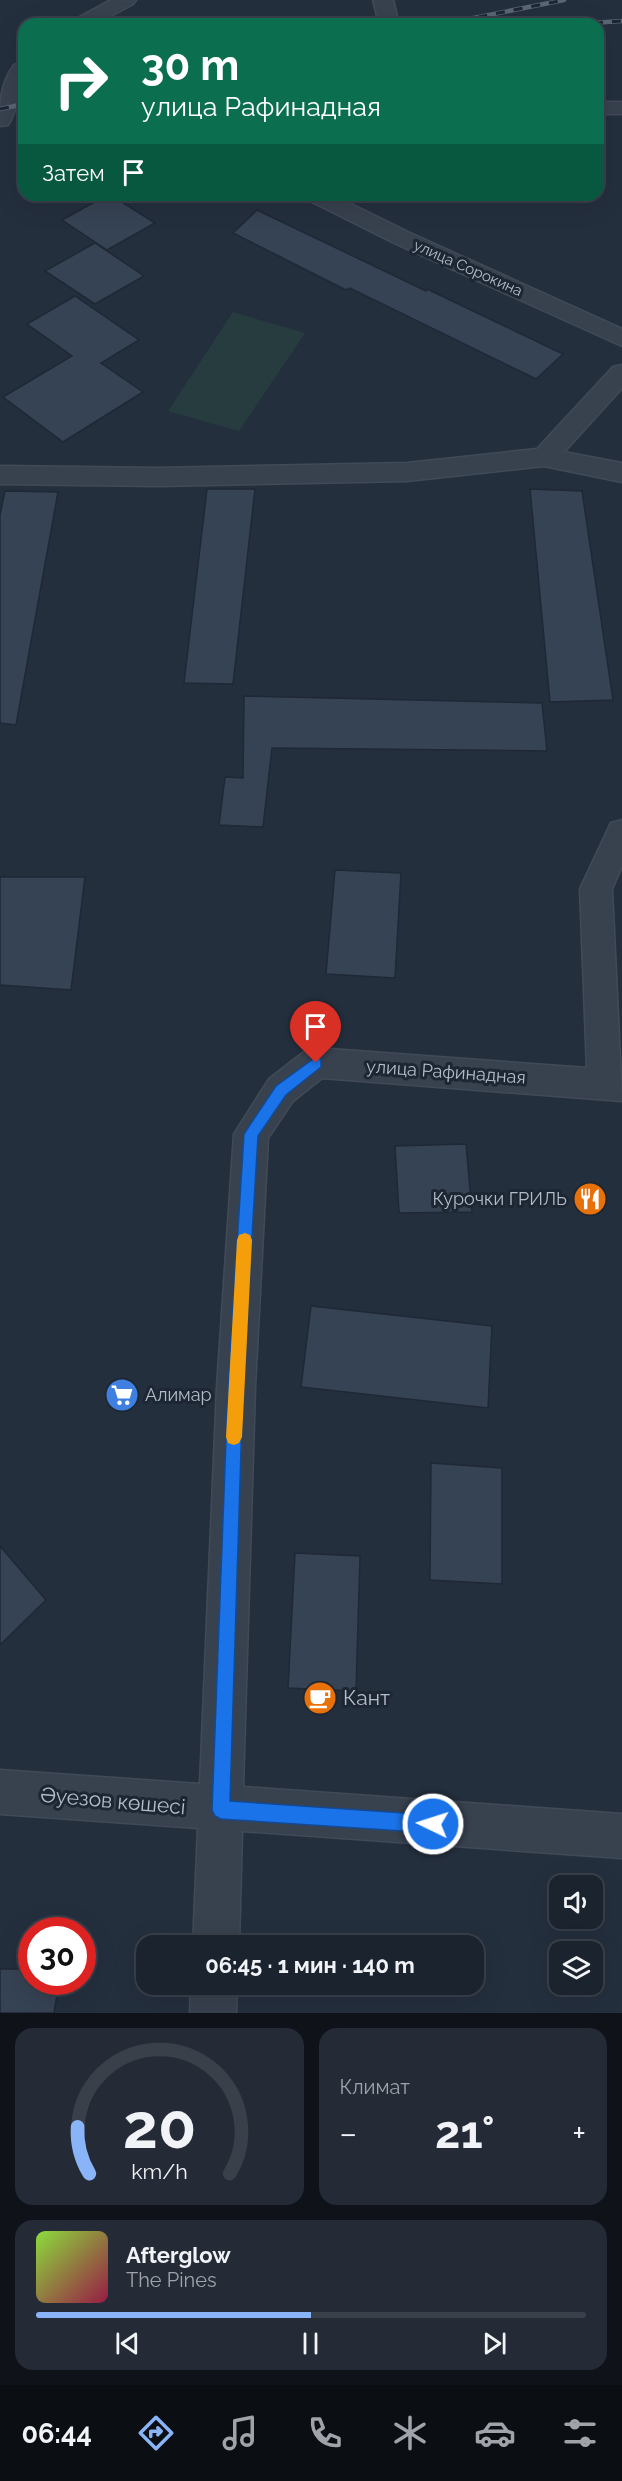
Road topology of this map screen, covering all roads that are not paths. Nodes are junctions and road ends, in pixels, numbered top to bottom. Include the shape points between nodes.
1 (126, 0) edge
2 (383, 0) edge
3 (92, 18) edge
4 (388, 18) edge
5 (15, 64) edge
6 (604, 108) edge
7 (622, 108) edge
8 (0, 120) edge
9 (328, 201) edge
10 (622, 338) edge
11 (622, 373) edge
12 (544, 457) junction
13 (622, 473) edge
14 (0, 475) edge
15 (622, 832) edge
16 (614, 1085) edge
17 (0, 1792) edge
18 (221, 1810) junction
19 (622, 1836) edge
20 (216, 1935) edge
21 (214, 1995) edge
22 (213, 2013) edge

1 - 3 street
2 - 4 street
5 - 8 street
6 - 7 street
9 - 10 street, улица Сорокина
11 - 12 street
12 - 13 street
12 - 14 street via 407,472 159,477
15 - 16 street via 596,889
16 - 18 street, улица Рафинадная via 316,1063 281,1090 251,1134 236,1387
17 - 18 street, Әуезов көшесі
18 - 19 street, Әуезов көшесі
18 - 20 street, улица Рафинадная
21 - 22 street

